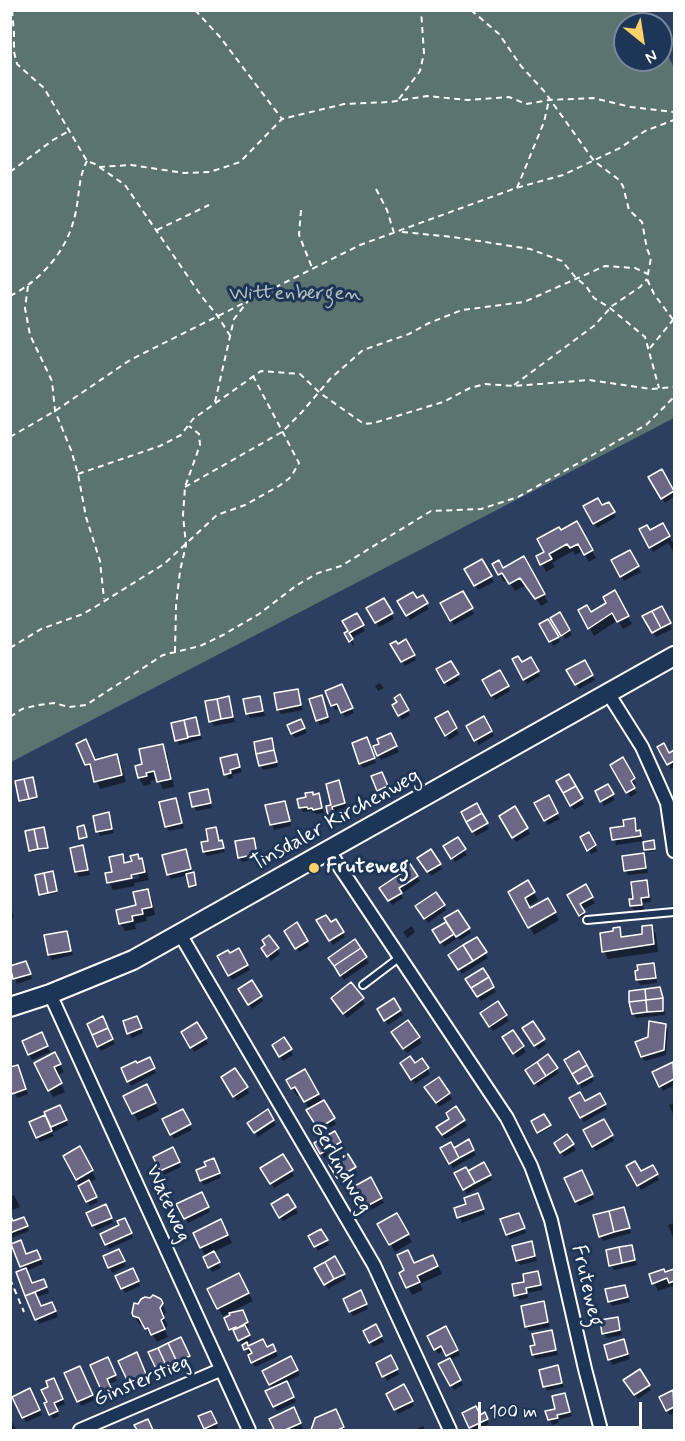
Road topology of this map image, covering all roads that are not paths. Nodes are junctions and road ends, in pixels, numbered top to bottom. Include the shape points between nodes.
1 (675, 656) edge
2 (608, 693) junction
3 (329, 851) junction
4 (675, 851) edge
5 (675, 912) edge
6 (587, 920) dead end
7 (180, 934) junction
8 (401, 956) junction
9 (363, 985) dead end
10 (50, 994) junction
11 (10, 1006) edge
12 (220, 1370) junction
13 (80, 1431) edge
14 (249, 1431) edge
15 (450, 1431) edge
16 (601, 1431) edge

1 - 2 street, Tinsdaler Kirchenweg
2 - 3 street, Tinsdaler Kirchenweg
2 - 4 street via 642,747 667,803
3 - 7 street, Tinsdaler Kirchenweg
3 - 8 street, Fruteweg
5 - 6 lane
7 - 10 street, Tinsdaler Kirchenweg via 133,960
7 - 15 street, Gerlindweg via 374,1265
8 - 9 lane
8 - 16 street, Fruteweg via 507,1118 531,1166 551,1220
10 - 11 street, Tinsdaler Kirchenweg
10 - 12 street, Wateweg
12 - 13 street, Ginsterstieg
12 - 14 street, Wateweg

